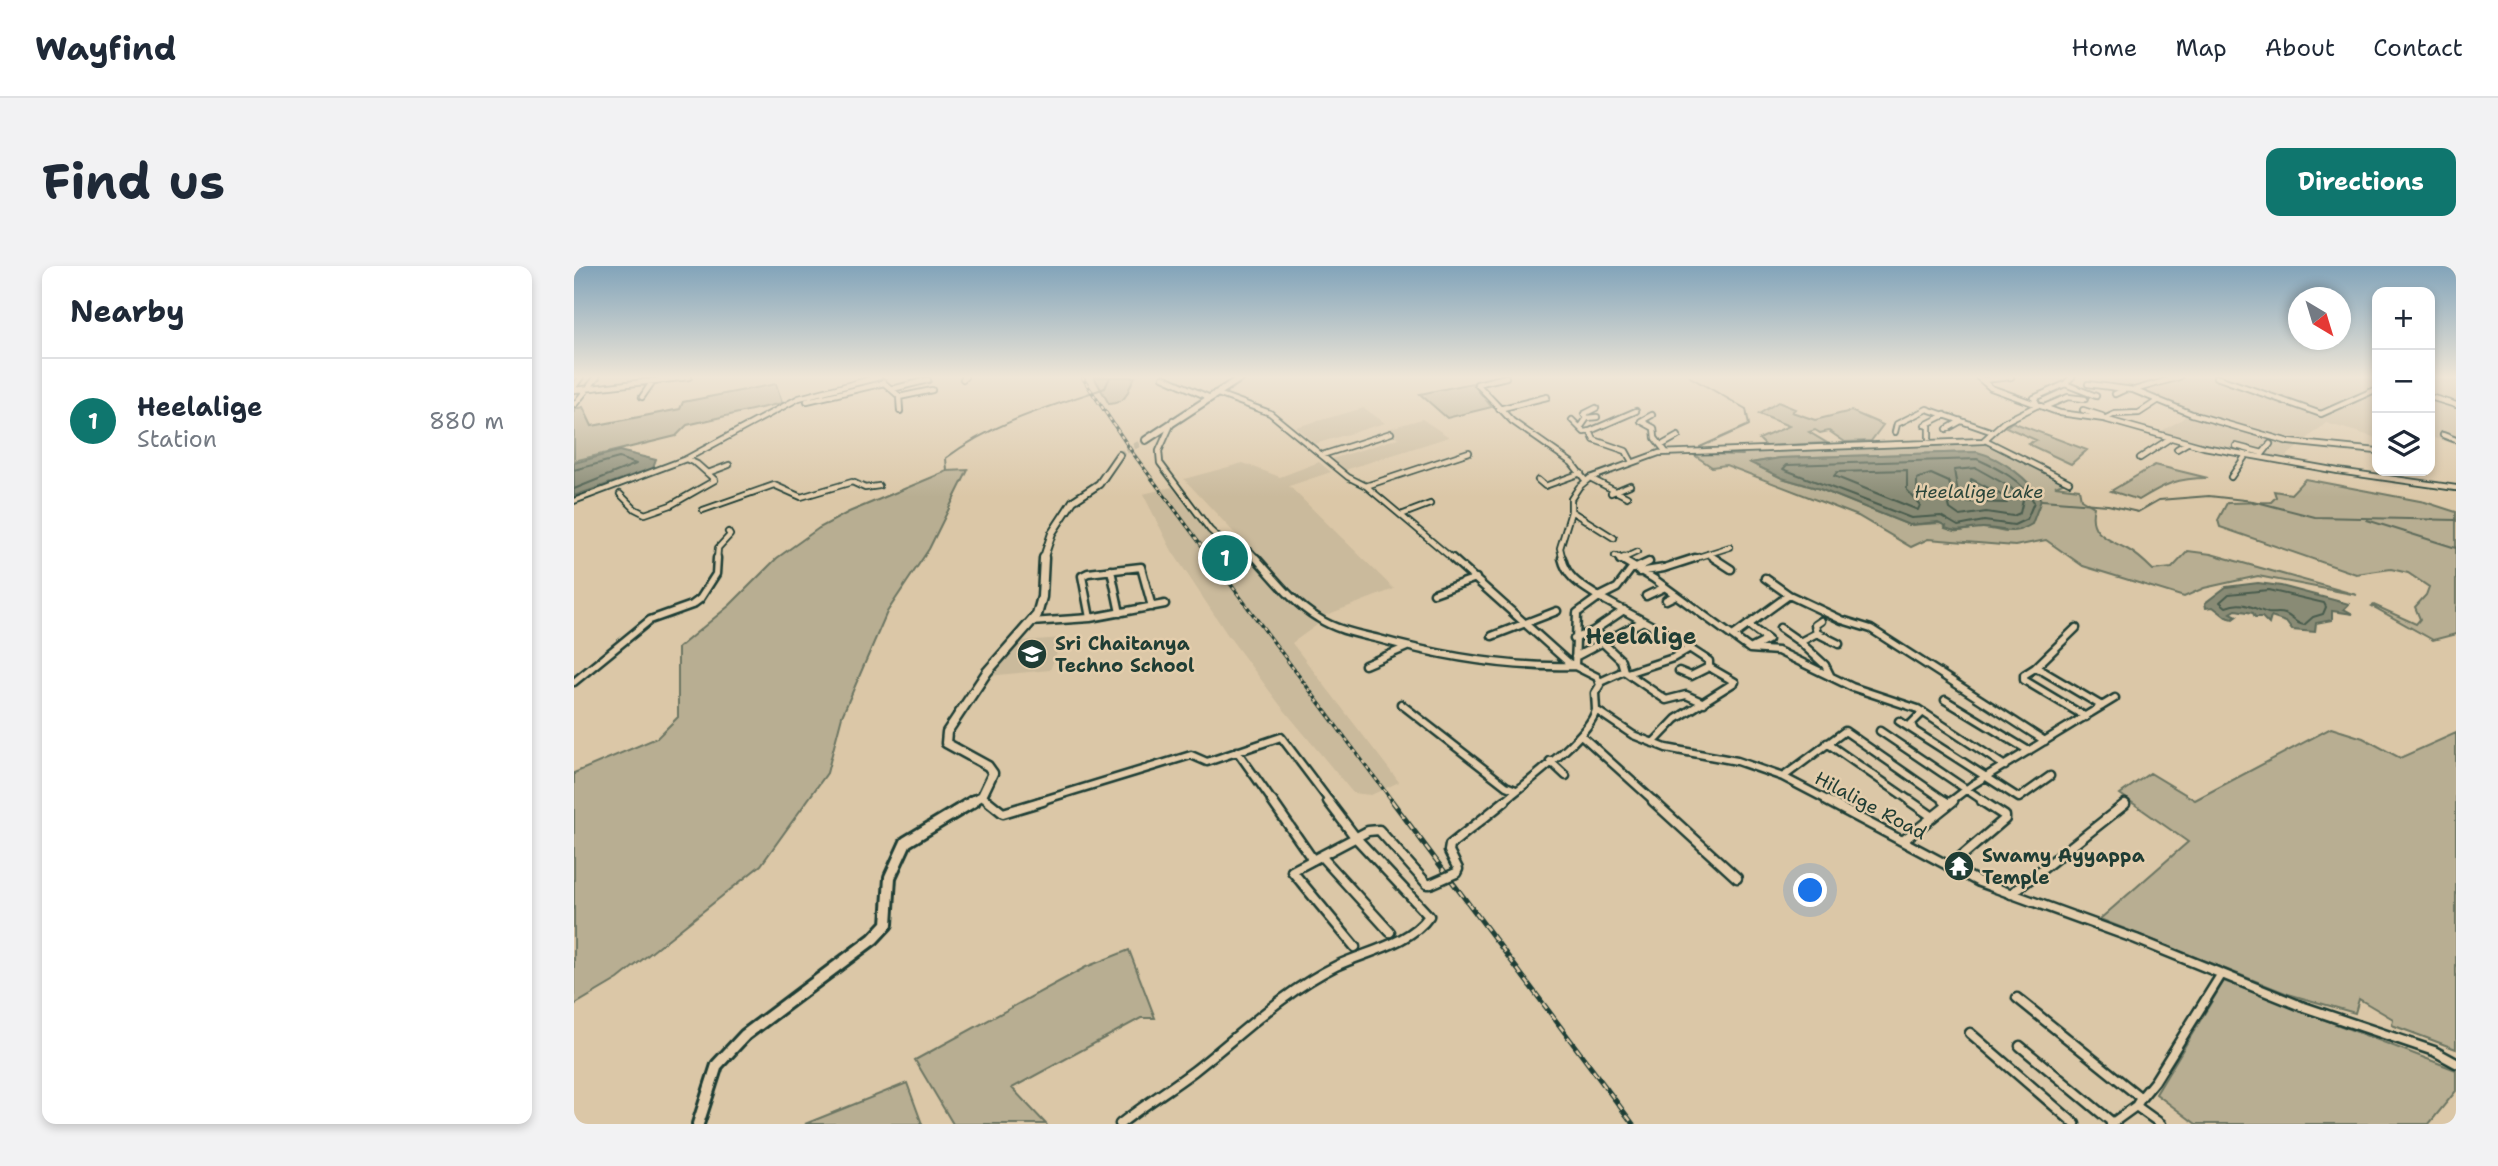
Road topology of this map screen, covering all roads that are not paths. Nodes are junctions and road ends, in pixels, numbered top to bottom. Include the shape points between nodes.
1 (763, 417) edge
2 (1178, 417) edge
3 (1275, 417) edge
4 (1508, 417) edge
5 (1597, 417) dead end
6 (1622, 417) edge
7 (1648, 417) edge
8 (1911, 417) edge
9 (1941, 417) edge
10 (1950, 417) edge
11 (2015, 417) edge
12 (2091, 417) edge
13 (2101, 417) edge
14 (2110, 417) edge
15 (2203, 417) edge
16 (1587, 418) joint
17 (2106, 419) junction
18 (1173, 420) junction
19 (1572, 420) dead end
20 (1961, 421) junction
21 (1978, 427) junction
22 (1580, 428) junction
23 (1947, 429) dead end
24 (1590, 431) junction
25 (1970, 431) dead end
26 (1895, 432) dead end
27 (1993, 432) junction
28 (1391, 433) dead end
29 (2443, 435) dead end
30 (1678, 436) dead end
31 (1929, 438) dead end
32 (2169, 439) junction
33 (1146, 440) tunnel mouth
34 (1985, 440) junction
35 (2456, 440) edge
36 (2187, 443) junction
37 (2270, 444) dead end
38 (1662, 445) junction
39 (2236, 446) dead end
40 (2177, 449) dead end
41 (2372, 450) edge
42 (1469, 452) dead end
43 (1667, 452) junction
44 (2246, 454) junction
45 (1119, 455) tunnel mouth
46 (1322, 455) junction
47 (2262, 455) junction
48 (2140, 458) dead end
49 (685, 459) junction
50 (1632, 462) junction
51 (729, 465) dead end
52 (708, 473) junction
53 (1581, 473) junction
54 (2391, 476) edge
55 (2231, 477) dead end
56 (1588, 479) junction
57 (2393, 479) junction
58 (1538, 480) dead end
59 (2069, 482) dead end
60 (1630, 485) dead end
61 (879, 486) dead end
62 (1366, 486) junction
63 (2456, 488) edge
64 (1613, 492) junction
65 (620, 494) dead end
66 (1627, 497) dead end
67 (574, 501) edge
68 (1430, 504) dead end
69 (703, 510) dead end
70 (1571, 512) junction
71 (1401, 515) junction
72 (728, 532) dead end
73 (1614, 538) dead end
74 (1730, 547) dead end
75 (1636, 552) dead end
76 (1708, 554) junction
77 (1649, 562) dead end
78 (1731, 569) dead end
79 (1111, 570) junction
80 (1635, 570) junction
81 (1765, 578) dead end
82 (1476, 579) junction
83 (1665, 587) junction
84 (1434, 593) dead end
85 (1676, 595) junction
86 (1789, 595) junction
87 (1646, 596) dead end
88 (1599, 597) junction
89 (1666, 600) dead end
90 (1165, 604) dead end
91 (1152, 607) junction
92 (1624, 610) junction
93 (1557, 611) dead end
94 (1120, 613) junction
95 (1090, 618) junction
96 (1643, 621) junction
97 (1821, 621) dead end
98 (1031, 622) junction
99 (1526, 625) junction
100 (1748, 625) junction
101 (1780, 628) dead end
102 (2076, 628) dead end
103 (1593, 631) junction
104 (1816, 633) junction
105 (1492, 636) dead end
106 (1733, 636) junction
107 (1574, 639) junction
108 (1606, 642) junction
109 (1800, 642) junction
110 (1839, 644) dead end
111 (1407, 648) junction
112 (1690, 648) junction
113 (1750, 649) junction
114 (1575, 661) junction
115 (1365, 665) dead end
116 (1709, 667) junction
117 (2035, 668) junction
118 (1679, 671) dead end
119 (1626, 672) junction
120 (1830, 675) junction
121 (574, 682) edge
122 (1600, 682) junction
123 (2115, 698) dead end
124 (1945, 700) dead end
125 (1704, 703) junction
126 (1401, 704) dead end
127 (2102, 706) junction
128 (1596, 710) junction
129 (1923, 712) junction
130 (2086, 717) junction
131 (1899, 721) dead end
132 (1880, 731) dead end
133 (1914, 731) junction
134 (1581, 735) junction
135 (2045, 741) junction
136 (1653, 743) junction
137 (1827, 743) junction
138 (1237, 751) junction
139 (2029, 751) junction
140 (1550, 761) junction
141 (2005, 766) junction
142 (1566, 776) dead end
143 (1783, 776) junction
144 (2050, 776) dead end
145 (1986, 777) junction
146 (1966, 789) junction
147 (1517, 790) junction
148 (982, 796) junction
149 (1949, 804) junction
150 (2125, 804) dead end
151 (1933, 817) junction
152 (1356, 838) junction
153 (1905, 840) junction
154 (1317, 858) junction
155 (1950, 866) junction
156 (1737, 878) dead end
157 (2011, 894) junction
158 (1390, 932) dead end
159 (1355, 947) dead end
160 (2221, 975) junction
161 (2017, 998) dead end
162 (1970, 1033) dead end
163 (2020, 1046) dead end
164 (2456, 1063) edge
165 (2138, 1102) junction
166 (698, 1124) edge
167 (1120, 1124) edge
168 (2075, 1124) edge
169 (2112, 1124) edge
170 (2161, 1124) edge

1 - 49 street
2 - 18 main road
3 - 46 street
4 - 53 street
5 - 16 street
6 - 24 street
7 - 38 street via 1641,421 1654,428
8 - 26 street via 1897,424
9 - 31 street via 1925,425 1929,426
10 - 20 street
11 - 27 street
12 - 17 street
13 - 17 street
14 - 17 street
15 - 41 street via 2289,442
16 - 22 street
17 - 32 street
18 - 33 main road
18 - 111 street via 1158,458 1210,530 1234,552 1250,551 1321,620
19 - 22 street
20 - 21 street
20 - 23 street
21 - 25 street
21 - 27 street
22 - 24 street
24 - 50 street via 1594,440 1626,451
27 - 34 street
28 - 46 street
29 - 35 street
30 - 38 street
32 - 36 street
32 - 48 street
34 - 43 street
34 - 59 street
36 - 40 street
36 - 44 street
37 - 47 street
38 - 43 street
39 - 47 street
42 - 62 street
43 - 50 street
44 - 47 street
44 - 55 street
45 - 98 main road via 1099,484 1073,501 1052,533 1043,561 1042,597
46 - 62 street
47 - 57 street
49 - 52 street
49 - 67 street
50 - 56 street
51 - 52 street
52 - 65 street via 715,480 646,514
53 - 56 street
53 - 58 street via 1545,486
54 - 57 street
56 - 64 street
56 - 70 street via 1572,499
57 - 63 street
60 - 64 street
61 - 69 street via 865,488 852,482 796,497 774,485
62 - 71 street
64 - 66 street
68 - 71 street
70 - 73 street
70 - 88 street via 1560,548 1565,570
71 - 82 street
72 - 121 street via 718,548 716,574 700,599 650,620
74 - 76 street
75 - 80 street via 1618,558
76 - 78 street
76 - 80 street via 1664,568
77 - 80 street
79 - 91 street via 1141,566
79 - 94 street
79 - 95 street via 1082,576
80 - 83 street
80 - 88 street via 1617,588
81 - 86 street
82 - 84 street
82 - 99 street
83 - 85 street
83 - 87 street
85 - 89 street
85 - 106 street
86 - 100 street
86 - 135 street via 1871,629
88 - 92 street
88 - 107 street via 1577,613
90 - 91 street
91 - 94 street
92 - 96 street
92 - 103 street
93 - 99 street
94 - 95 street
95 - 98 street
96 - 108 street
96 - 112 street
97 - 104 street via 1815,625
98 - 148 main road via 987,672 945,737 946,743 993,773
99 - 105 street
99 - 114 street
100 - 106 street
100 - 113 street via 1768,640
101 - 109 street
102 - 117 street
103 - 107 street
103 - 108 street
104 - 109 street
104 - 110 street
106 - 113 street
107 - 114 street
108 - 114 street
108 - 119 street
109 - 120 street
111 - 114 street via 1530,669
111 - 115 street
112 - 116 street via 1709,662
112 - 119 street
113 - 120 street via 1778,651
114 - 122 street
116 - 118 street via 1691,676
116 - 125 street via 1735,684
117 - 127 street
117 - 130 street via 2024,680
119 - 122 street
119 - 125 street via 1666,700 1686,695
120 - 129 street
122 - 128 street
123 - 127 street
124 - 139 street
125 - 136 street via 1676,719
126 - 147 street
127 - 130 street
128 - 134 street
128 - 136 street, Hilalige Road
129 - 133 street via 1912,724
129 - 141 street
130 - 135 street
131 - 133 street
132 - 146 street
133 - 145 street
134 - 140 street
134 - 156 street
135 - 139 street
136 - 143 street, Hilalige Road
137 - 143 street
137 - 149 street via 1847,732
137 - 151 street
138 - 148 street via 1207,762 1191,755 1003,813
138 - 152 street via 1281,737
138 - 154 street
139 - 141 street
140 - 142 street
140 - 147 street
141 - 145 street
143 - 153 street, Hilalige Road
144 - 145 street via 2021,798
145 - 146 street
146 - 149 street
146 - 155 street via 2005,819
147 - 152 street, bridge via 1450,845 1458,869 1431,884 1379,830
148 - 166 main road via 906,842 890,877 887,924 745,1035 717,1065
149 - 151 street
150 - 157 street
151 - 153 street
152 - 154 street
152 - 167 street via 1429,916 1428,921 1298,987
153 - 155 street, Hilalige Road
154 - 158 street
154 - 159 street via 1292,871
155 - 157 street, Hilalige Road
157 - 160 street, Hilalige Road
160 - 164 street, Hilalige Road via 2434,1051
160 - 165 street
161 - 165 street
162 - 168 street
163 - 169 street
165 - 169 street
165 - 170 street

